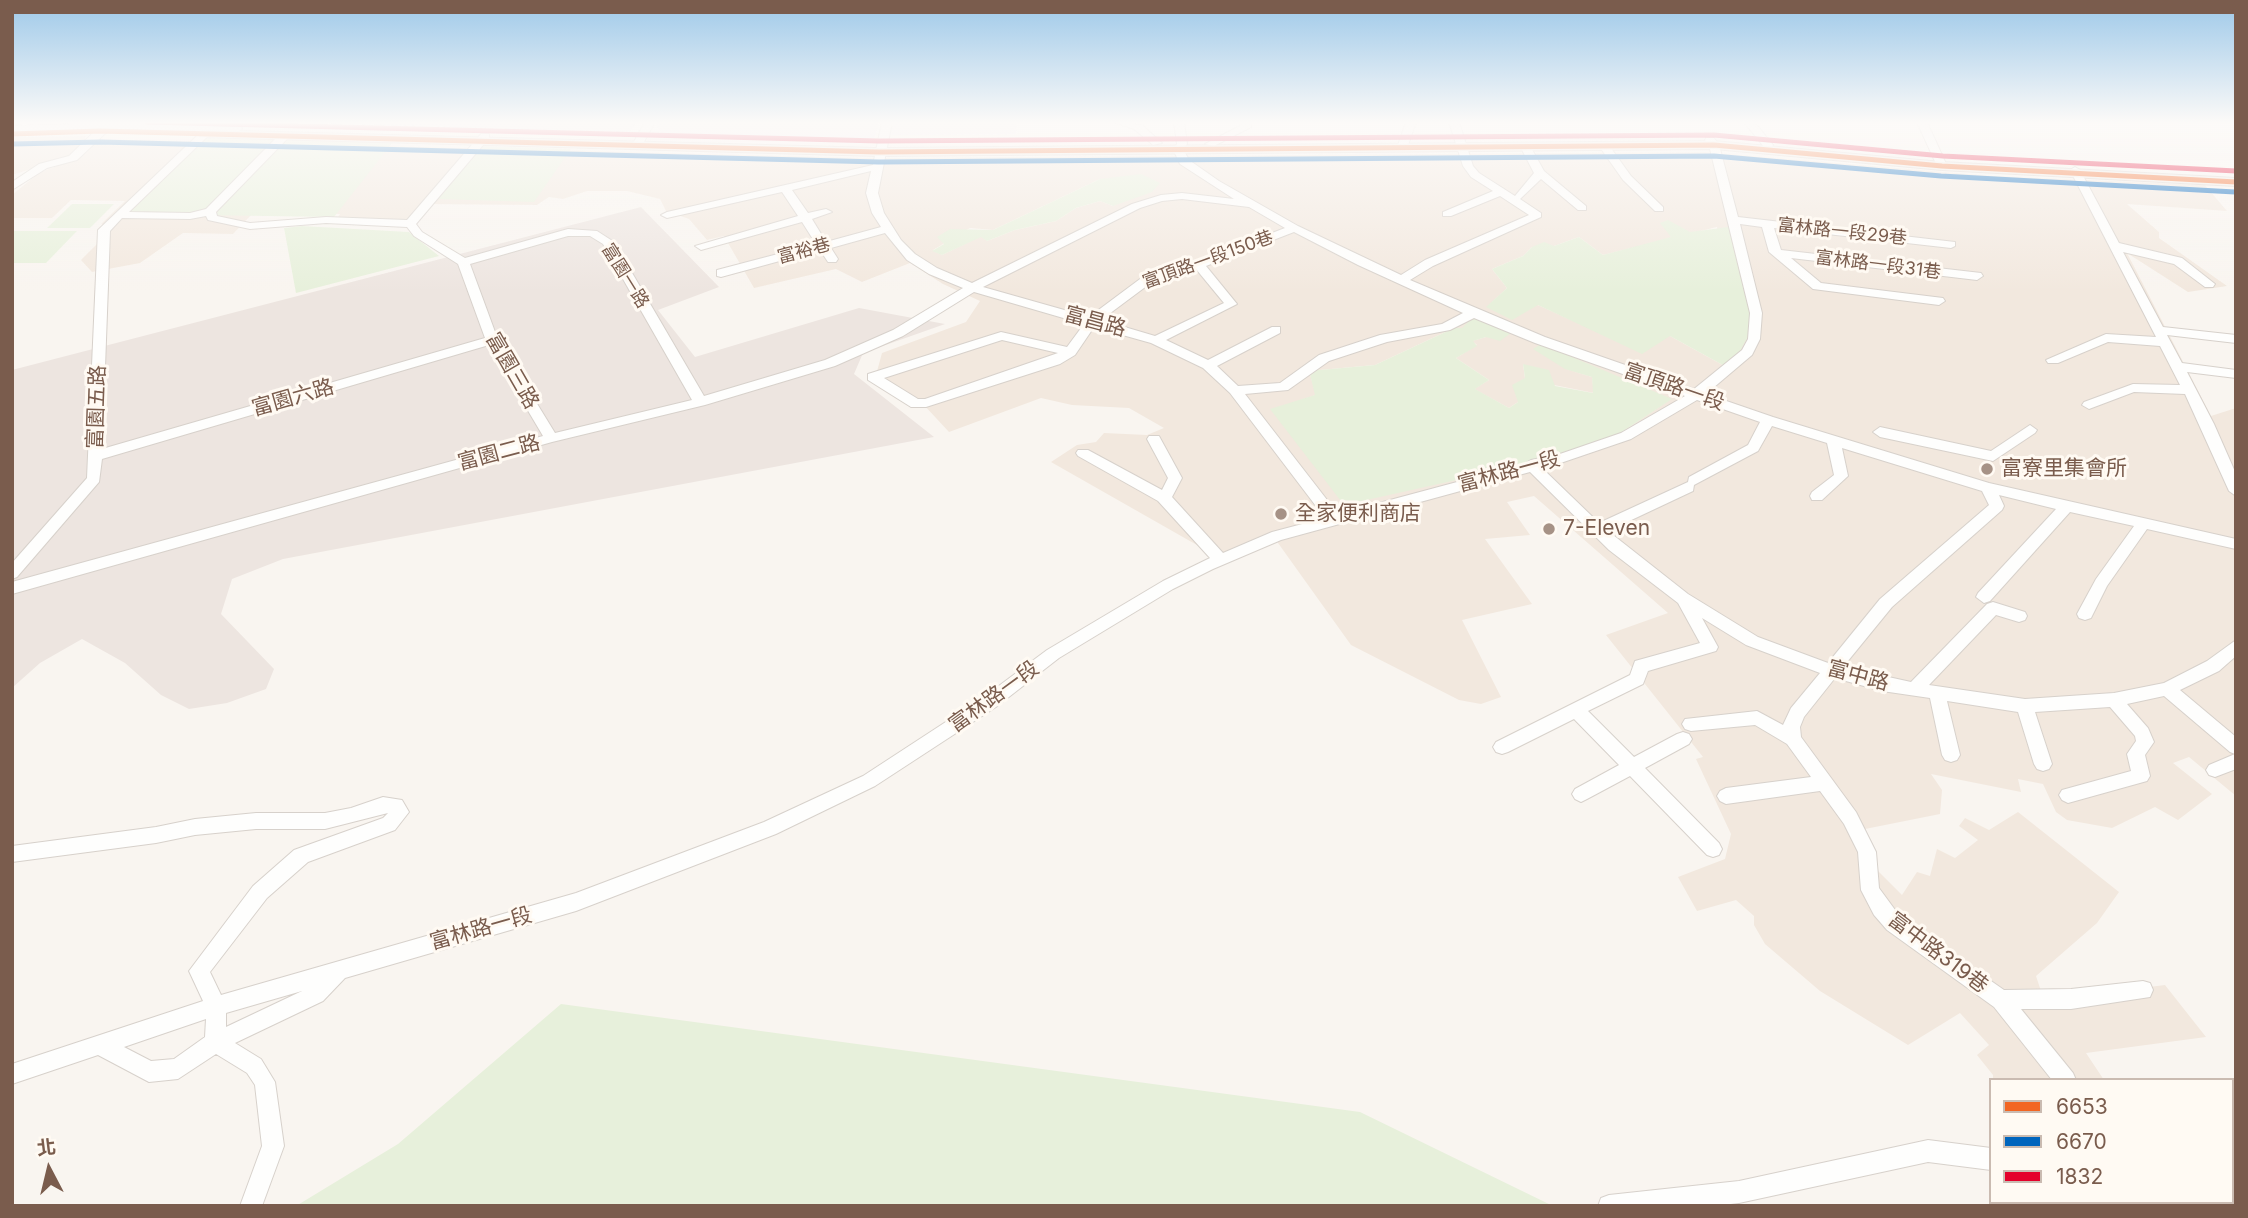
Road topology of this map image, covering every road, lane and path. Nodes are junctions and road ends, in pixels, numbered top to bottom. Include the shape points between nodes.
1 (157, 179) edge
2 (242, 179) edge
3 (449, 179) edge
4 (828, 179) edge
5 (874, 179) edge
6 (1209, 179) edge
7 (1481, 179) edge
8 (1536, 179) edge
9 (1548, 179) edge
10 (1628, 179) edge
11 (1722, 179) edge
12 (2079, 179) edge
13 (2209, 179) edge
14 (2236, 180) edge
15 (786, 189) junction
16 (1501, 192) junction
17 (1520, 196) dead end
18 (1251, 204) junction
19 (1582, 208) dead end
20 (1659, 209) dead end
21 (211, 211) junction
22 (826, 212) dead end
23 (1447, 214) dead end
24 (119, 215) junction
25 (667, 215) dead end
26 (806, 217) junction
27 (1734, 220) junction
28 (410, 224) junction
29 (1767, 224) junction
30 (1294, 228) junction
31 (888, 229) junction
32 (1951, 244) dead end
33 (701, 246) dead end
34 (823, 246) junction
35 (2115, 246) junction
36 (1778, 253) junction
37 (832, 259) dead end
38 (463, 262) junction
39 (1198, 263) junction
40 (721, 274) dead end
41 (1977, 276) dead end
42 (1402, 280) junction
43 (2210, 284) dead end
44 (972, 288) junction
45 (1939, 301) dead end
46 (1473, 313) junction
47 (1092, 321) junction
48 (1276, 330) dead end
49 (2162, 336) junction
50 (2236, 339) edge
51 (492, 340) junction
52 (1156, 340) junction
53 (1070, 352) junction
54 (2053, 360) dead end
55 (1208, 365) junction
56 (2178, 367) junction
57 (2236, 374) edge
58 (1236, 390) junction
59 (2189, 390) junction
60 (1696, 396) junction
61 (700, 402) junction
62 (2089, 405) dead end
63 (1768, 420) junction
64 (2030, 430) dead end
65 (1880, 432) dead end
66 (551, 438) junction
67 (1154, 439) dead end
68 (1834, 442) junction
69 (1083, 453) dead end
70 (95, 456) junction
71 (1531, 466) junction
72 (1988, 488) junction
73 (2236, 491) edge
74 (1817, 496) dead end
75 (1163, 497) junction
76 (2067, 506) junction
77 (1334, 519) junction
78 (2144, 523) junction
79 (1597, 530) junction
80 (2236, 544) edge
81 (1221, 560) junction
82 (12, 573) edge
83 (12, 587) edge
84 (1984, 597) dead end
85 (1682, 598) junction
86 (2085, 614) dead end
87 (2019, 616) dead end
88 (2236, 646) edge
89 (1832, 671) junction
90 (2167, 689) junction
91 (1913, 690) junction
92 (1937, 694) junction
93 (2114, 700) junction
94 (2025, 706) junction
95 (1576, 710) junction
96 (1793, 739) junction
97 (1502, 747) dead end
98 (2236, 747) edge
99 (1951, 755) dead end
100 (2236, 761) edge
101 (2043, 764) dead end
102 (1632, 767) junction
103 (2215, 770) dead end
104 (1825, 783) junction
105 (1581, 794) dead end
106 (2068, 795) dead end
107 (1726, 796) dead end
108 (1713, 849) dead end
109 (12, 854) edge
110 (341, 969) junction
111 (2143, 990) dead end
112 (2001, 1000) junction
113 (216, 1006) junction
114 (215, 1042) junction
115 (100, 1045) junction
116 (12, 1074) edge
117 (2064, 1078) edge
118 (1989, 1160) edge
119 (1738, 1199) edge
120 (251, 1206) edge
121 (1609, 1206) edge

1 - 24 street, 富園五路
2 - 21 street
3 - 28 street
4 - 15 street
5 - 31 street, 富昌路 via 872,193
6 - 18 street, 富頂路一段
7 - 16 street
8 - 17 street
9 - 19 street
10 - 20 street
11 - 27 street, 富林路一段
12 - 35 street
13 - 14 main road
15 - 25 street
15 - 26 street
16 - 23 street
16 - 42 street via 1537,215 1429,263
18 - 30 street, 富頂路一段
18 - 44 street, 富園二路 via 1161,198 1136,206
21 - 24 street via 190,216
21 - 28 street via 212,218 250,226 326,220
22 - 26 street
24 - 70 street, 富園五路 via 104,230
26 - 33 street
26 - 34 street
27 - 29 street, 富林路一段29巷
27 - 60 street, 富林路一段 via 1756,313 1754,339 1747,352
28 - 38 street
29 - 32 street, 富林路一段29巷
29 - 36 street
30 - 39 street, 富頂路一段150巷
30 - 42 street, 富頂路一段
31 - 34 street, 富裕巷
31 - 44 street, 富昌路 via 911,257
34 - 37 street
34 - 40 street, 富裕巷
35 - 43 street via 2178,261
35 - 49 street
36 - 41 street, 富林路一段31巷
36 - 45 street via 1817,286
38 - 51 street, 富園三路
38 - 61 street, 富園一路 via 568,232 593,233 608,242
39 - 47 street, 富頂路一段150巷 via 1144,282
39 - 52 street via 1231,303
42 - 46 street, 富頂路一段
44 - 47 street, 富昌路
44 - 61 street, 富園二路 via 865,349
46 - 58 street via 1446,327 1385,338 1324,358 1283,387
46 - 60 street, 富頂路一段
47 - 52 street, 富昌路
47 - 53 street, 富頂路一段150巷
48 - 55 street
49 - 50 street
49 - 54 street via 2106,338
49 - 56 street
51 - 66 street, 富園三路
51 - 70 street, 富園六路
52 - 55 street, 富昌路
53 - 53 street via 926,403 916,404 873,377 1001,336
55 - 58 street, 富昌路
56 - 57 street
56 - 59 street
58 - 77 street, 富昌路
59 - 62 street via 2133,388
59 - 73 street
60 - 63 street, 富頂路一段
60 - 71 street, 富林路一段 via 1626,436
61 - 66 street, 富園二路
63 - 68 street, 富頂路一段
63 - 79 street via 1753,448
64 - 65 street via 1993,456
66 - 83 street, 富園二路
67 - 75 street via 1175,478
68 - 72 street, 富頂路一段
68 - 74 street via 1842,476
69 - 75 street
70 - 82 street, 富園五路 via 94,479
71 - 77 street, 富林路一段
71 - 79 street, 富中路
72 - 76 street, 富頂路一段
72 - 89 street via 1997,506 1886,603
75 - 81 street
76 - 78 street, 富頂路一段
76 - 84 street
77 - 81 street, 富林路一段
78 - 80 street, 富頂路一段
78 - 86 street
79 - 85 street, 富中路
81 - 110 street, 富林路一段 via 1168,585 1053,654 990,702 869,781 770,828 576,902
85 - 89 street, 富中路 via 1752,641
85 - 95 street via 1710,647 1641,666 1637,680
87 - 91 street via 1993,608
88 - 90 street, 富中路 via 2213,666
89 - 91 street, 富中路
89 - 96 street via 1797,713 1791,727
90 - 93 street, 富中路
90 - 98 street
91 - 92 street, 富中路
92 - 94 street, 富中路
92 - 99 street
93 - 94 street, 富中路
93 - 106 street via 2142,733 2145,742 2136,754 2141,776
94 - 101 street
95 - 97 street
95 - 102 street
96 - 102 street via 1757,718 1687,732
96 - 104 street, 富中路319巷
100 - 103 street
102 - 105 street
102 - 108 street
104 - 107 street
104 - 112 street, 富中路319巷 via 1867,852 1870,890 1881,909 1894,924
109 - 113 street via 195,827 325,821 396,805 400,812 389,824 301,856 260,892 199,971
110 - 113 street, 富林路一段
110 - 114 street via 316,994
111 - 112 street via 2071,999
112 - 117 street, 富中路319巷
113 - 114 street
113 - 115 street, 富林路一段
114 - 115 street via 178,1069 149,1072
114 - 120 street via 254,1066 265,1082 273,1146
115 - 116 street, 富林路一段
118 - 119 street via 1928,1151
119 - 121 street

